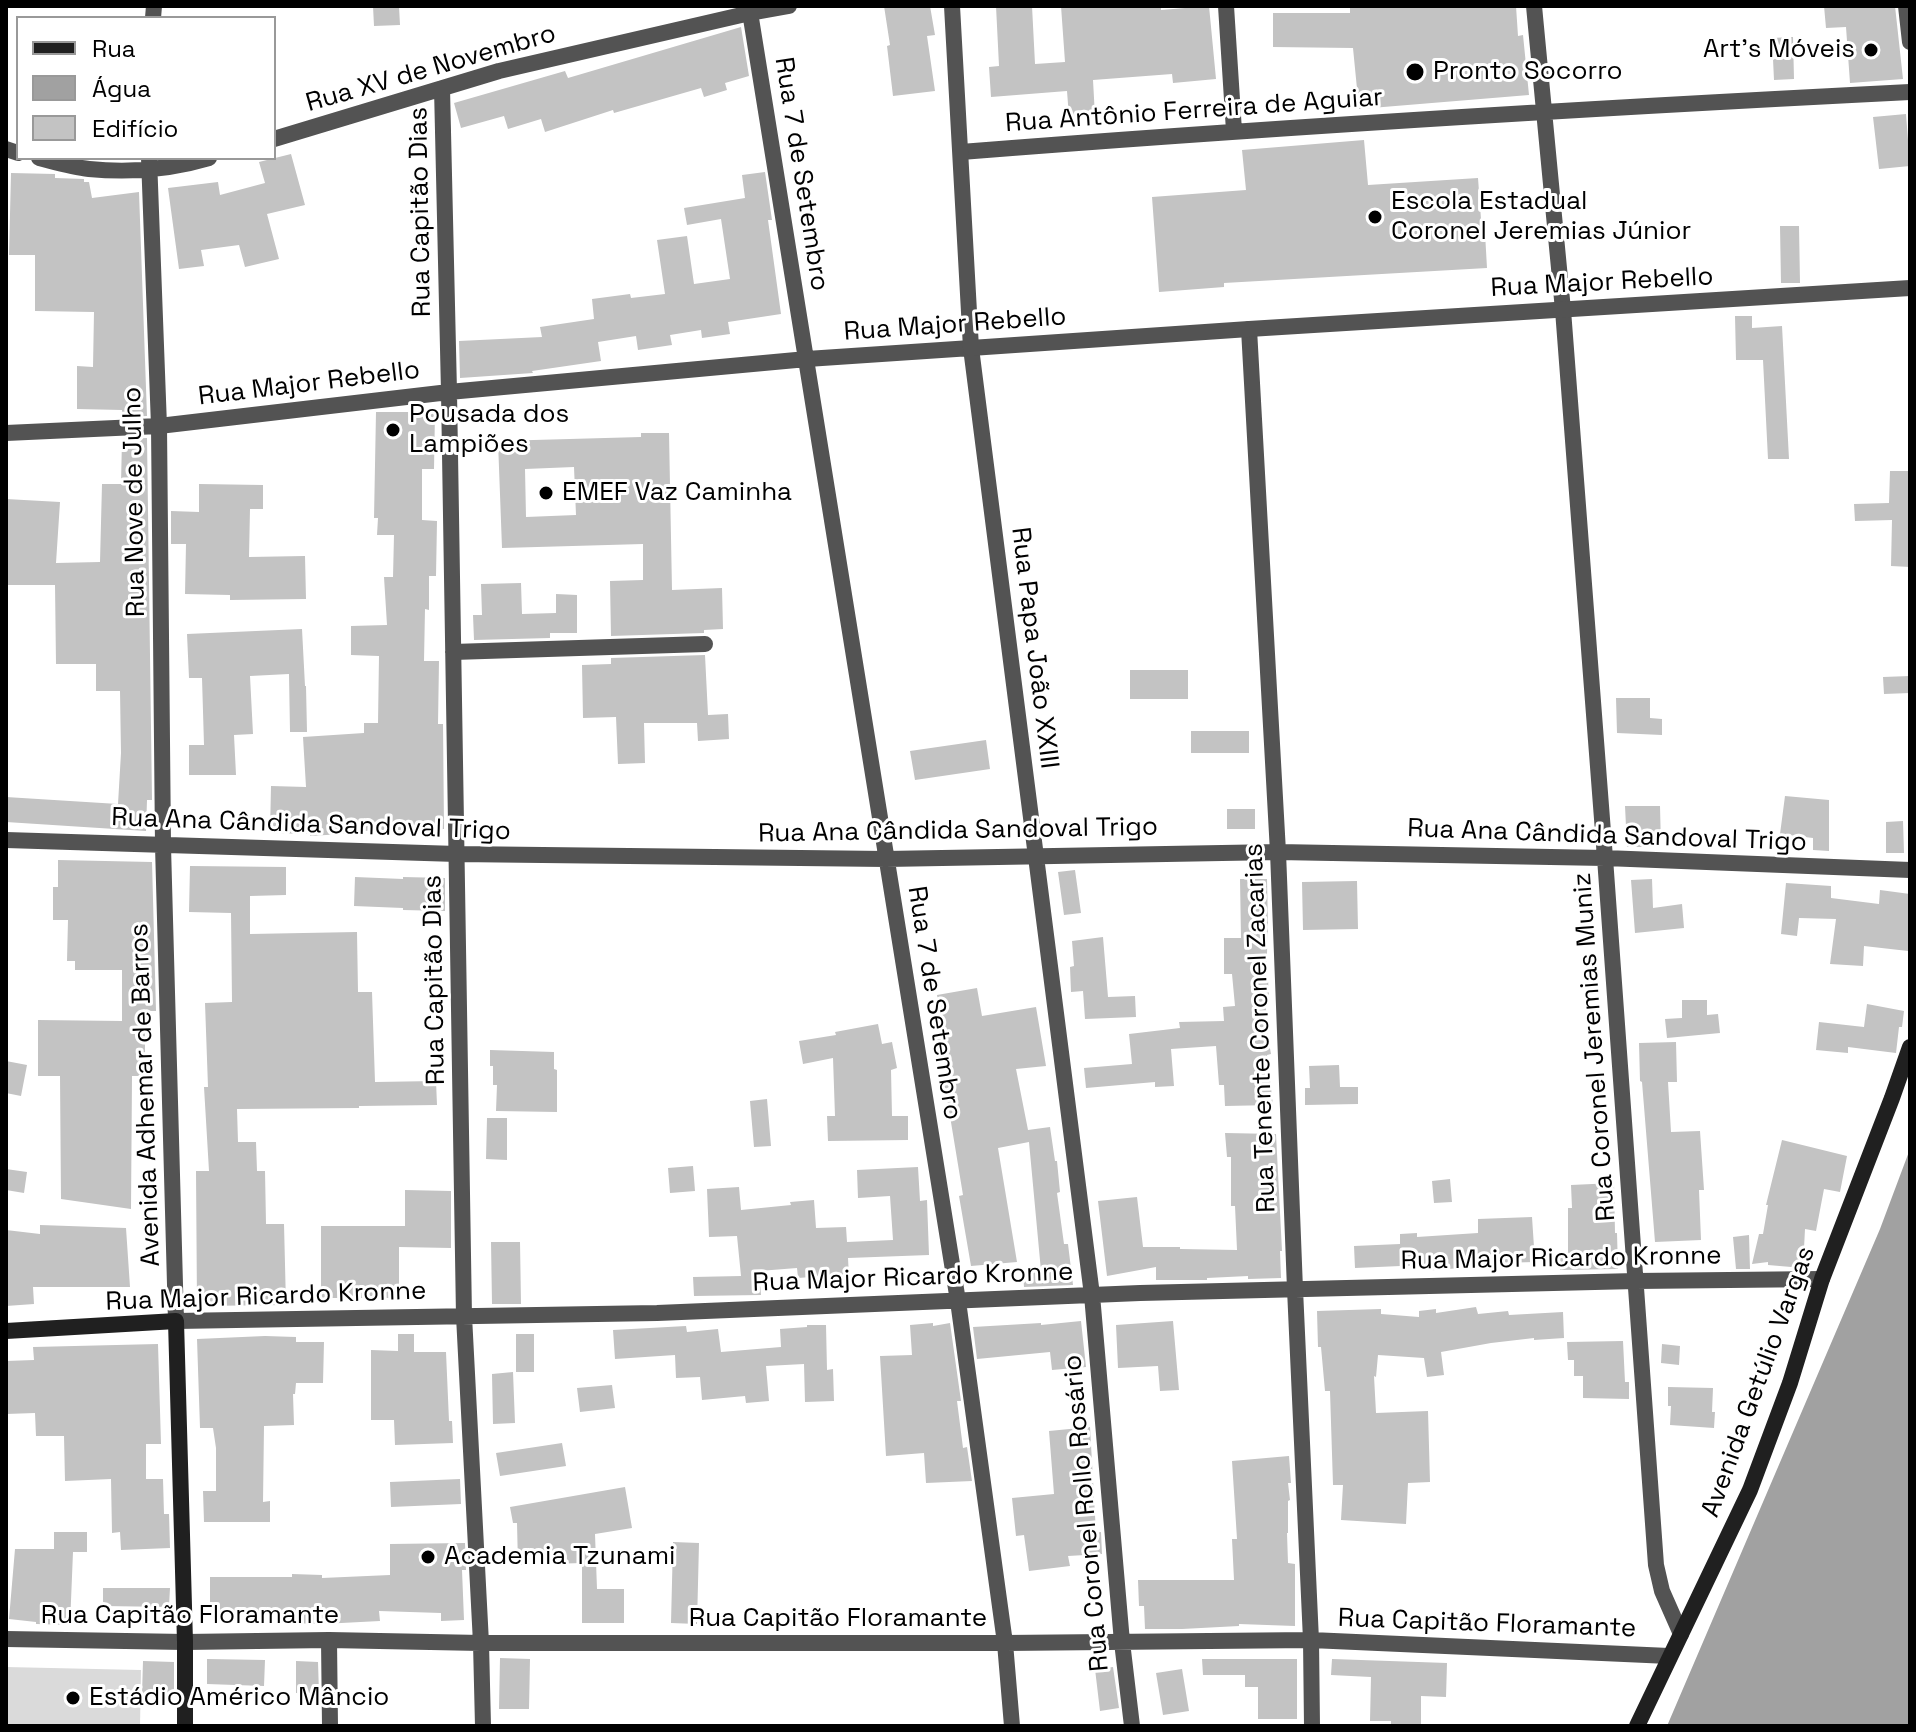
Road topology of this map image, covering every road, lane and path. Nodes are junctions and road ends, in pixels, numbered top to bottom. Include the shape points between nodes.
1 (789, 6) edge
2 (952, 6) edge
3 (1226, 6) edge
4 (1534, 6) edge
5 (1906, 6) edge
6 (750, 10) edge
7 (1910, 42) edge
8 (442, 88) junction
9 (1910, 92) edge
10 (1544, 111) junction
11 (1234, 131) junction
12 (276, 138) edge
13 (961, 152) junction
14 (48, 160) edge
15 (202, 160) edge
16 (149, 164) edge
17 (1910, 288) edge
18 (1563, 310) junction
19 (1249, 329) junction
20 (971, 348) junction
21 (807, 359) junction
22 (449, 392) junction
23 (159, 426) junction
24 (6, 433) edge
25 (705, 644) dead end
26 (453, 652) junction
27 (6, 840) edge
28 (163, 846) junction
29 (1278, 852) junction
30 (457, 854) junction
31 (1036, 855) junction
32 (1605, 858) junction
33 (886, 859) junction
34 (1910, 870) edge
35 (1910, 1047) edge
36 (1822, 1279) junction
37 (1636, 1281) junction
38 (1295, 1289) junction
39 (1092, 1295) junction
40 (958, 1301) junction
41 (464, 1316) junction
42 (176, 1321) junction
43 (6, 1331) edge
44 (1681, 1634) junction
45 (6, 1639) edge
46 (329, 1640) junction
47 (1311, 1640) junction
48 (185, 1642) junction
49 (1122, 1642) junction
50 (481, 1643) junction
51 (1005, 1643) junction
52 (1669, 1656) junction
53 (185, 1726) edge
54 (330, 1726) edge
55 (483, 1726) edge
56 (1012, 1726) edge
57 (1132, 1726) edge
58 (1312, 1726) edge
59 (1637, 1726) edge

1 - 6 street, Rua XV de Novembro
2 - 13 street, Rua Papa João XXIII
3 - 11 street
4 - 10 street, Rua Coronel Jeremias Muniz
5 - 7 street
6 - 8 street, Rua XV de Novembro
6 - 21 street, Rua 7 de Setembro
8 - 12 street, Rua XV de Novembro
8 - 22 street, Rua Capitão Dias
9 - 10 street, Rua Antônio Ferreira de Aguiar
10 - 11 street, Rua Antônio Ferreira de Aguiar
10 - 18 street, Rua Coronel Jeremias Muniz
11 - 13 street, Rua Antônio Ferreira de Aguiar
13 - 20 street, Rua Papa João XXIII
14 - 16 street via 88,169
15 - 16 street
16 - 23 street, Rua Nove de Julho
17 - 18 street, Rua Major Rebello
18 - 19 street, Rua Major Rebello
18 - 32 street, Rua Coronel Jeremias Muniz
19 - 20 street, Rua Major Rebello
19 - 29 street, Rua Tenente Coronel Zacarias
20 - 21 street, Rua Major Rebello
20 - 31 street, Rua Papa João XXIII
21 - 22 street, Rua Major Rebello
21 - 33 street, Rua 7 de Setembro
22 - 23 street, Rua Major Rebello
22 - 26 street, Rua Capitão Dias
23 - 24 street, Rua Major Rebello
23 - 28 street, Rua Nove de Julho
25 - 26 street
26 - 30 street, Rua Capitão Dias
27 - 28 street, Rua Ana Cândida Sandoval Trigo
28 - 30 street, Rua Ana Cândida Sandoval Trigo
28 - 42 street, Avenida Adhemar de Barros
29 - 31 street, Rua Ana Cândida Sandoval Trigo
29 - 32 street, Rua Ana Cândida Sandoval Trigo
29 - 38 street, Rua Tenente Coronel Zacarias
30 - 33 street, Rua Ana Cândida Sandoval Trigo
30 - 41 street, Rua Capitão Dias
31 - 33 street, Rua Ana Cândida Sandoval Trigo
31 - 39 street, Rua Papa João XXIII
32 - 34 street, Rua Ana Cândida Sandoval Trigo
32 - 37 street, Rua Coronel Jeremias Muniz
33 - 40 street, Rua 7 de Setembro
35 - 36 main road, Avenida Getúlio Vargas
36 - 37 street, Rua Major Ricardo Kronne
36 - 44 main road, Avenida Getúlio Vargas via 1750,1490
37 - 38 street, Rua Major Ricardo Kronne
37 - 44 street, Rua Coronel Jeremias Muniz via 1656,1565
38 - 39 street, Rua Major Ricardo Kronne
38 - 47 street, Rua Tenente Coronel Zacarias
39 - 40 street, Rua Major Ricardo Kronne
39 - 49 street, Rua Coronel Rollo Rosário
40 - 41 street, Rua Major Ricardo Kronne
40 - 51 street, Rua 7 de Setembro
41 - 42 street, Rua Major Ricardo Kronne
41 - 50 street, Rua Capitão Dias
42 - 43 main road, Rua Major Ricardo Kronne
42 - 48 main road, Avenida Adhemar de Barros
44 - 52 main road, Avenida Getúlio Vargas
45 - 48 street, Rua Capitão Floramante
46 - 48 street, Rua Capitão Floramante
46 - 50 street, Rua Capitão Floramante
46 - 54 street
47 - 49 street, Rua Capitão Floramante
47 - 52 street, Rua Capitão Floramante
47 - 58 street, Rua Tenente Coronel Zacarias
48 - 53 main road, Avenida Adhemar de Barros
49 - 51 street, Rua Capitão Floramante
49 - 57 street, Rua Coronel Rollo Rosário
50 - 51 street, Rua Capitão Floramante
50 - 55 street, Rua Capitão Dias
51 - 56 street, Rua 7 de Setembro
52 - 59 main road, Avenida Getúlio Vargas

